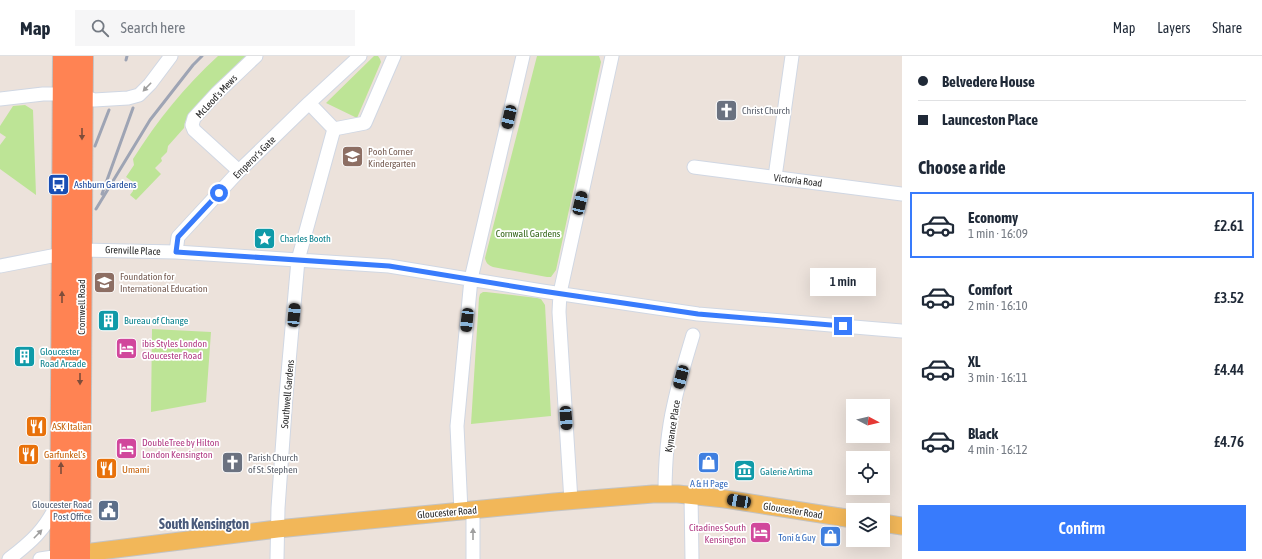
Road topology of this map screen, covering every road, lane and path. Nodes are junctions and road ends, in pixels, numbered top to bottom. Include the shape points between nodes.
1 (63, 56) edge
2 (83, 56) edge
3 (170, 56) edge
4 (256, 56) edge
5 (360, 56) edge
6 (394, 56) edge
7 (523, 56) edge
8 (612, 56) edge
9 (792, 56) edge
10 (72, 95) junction
11 (0, 99) edge
12 (309, 103) junction
13 (334, 129) junction
14 (694, 167) dead end
15 (239, 171) junction
16 (775, 177) junction
17 (902, 194) edge
18 (71, 252) junction
19 (176, 252) junction
20 (298, 260) junction
21 (0, 266) edge
22 (471, 279) junction
23 (560, 293) junction
24 (902, 331) edge
25 (693, 335) dead end
26 (666, 494) junction
27 (691, 495) junction
28 (60, 498) junction
29 (571, 501) junction
30 (467, 510) junction
31 (846, 518) edge
32 (890, 524) edge
33 (902, 526) edge
34 (277, 529) junction
35 (80, 556) edge
36 (60, 557) edge
37 (9, 559) edge
38 (40, 559) edge
39 (277, 559) edge
40 (474, 559) edge
41 (692, 559) edge

1 - 10 highway, Cromwell Road
2 - 10 highway, Cromwell Road
3 -> 10 street via 139,95 94,100
4 - 15 street, McLeod's Mews via 217,93 194,118 192,125 194,130
5 - 12 street, Emperor's Gate
6 - 13 street via 365,123
7 - 22 street
8 - 23 street
9 - 16 street
10 - 11 street via 43,94
10 - 18 highway, Cromwell Road
12 - 13 street
12 - 15 street, Emperor's Gate
13 - 20 street
14 - 16 street, Victoria Road
15 - 19 street, Emperor's Gate via 178,237
16 - 17 street, Victoria Road
18 - 19 street, Grenville Place
18 - 21 street, Grenville Place
28 -> 18 highway, Cromwell Road
18 -> 35 highway, Cromwell Road
19 - 20 street, Grenville Place
20 - 22 street, Grenville Place via 389,266
20 - 34 street, Southwell Gardens
22 - 23 street
22 - 30 street via 457,426
23 - 24 street via 698,314
23 - 29 street via 559,312
25 - 26 street, Kynance Place via 669,431 665,469
26 - 27 main road, Gloucester Road
26 - 29 main road, Gloucester Road
27 - 31 main road, Gloucester Road
27 - 41 street
28 - 36 highway, Cromwell Road
37 -> 28 street via 43,529
29 - 30 main road, Gloucester Road
30 - 34 main road, Gloucester Road
40 -> 30 street
32 - 33 main road
34 - 35 main road, Gloucester Road
34 - 39 street, Southwell Gardens
35 - 36 main road, Gloucester Road
36 - 38 street, Gloucester Road

